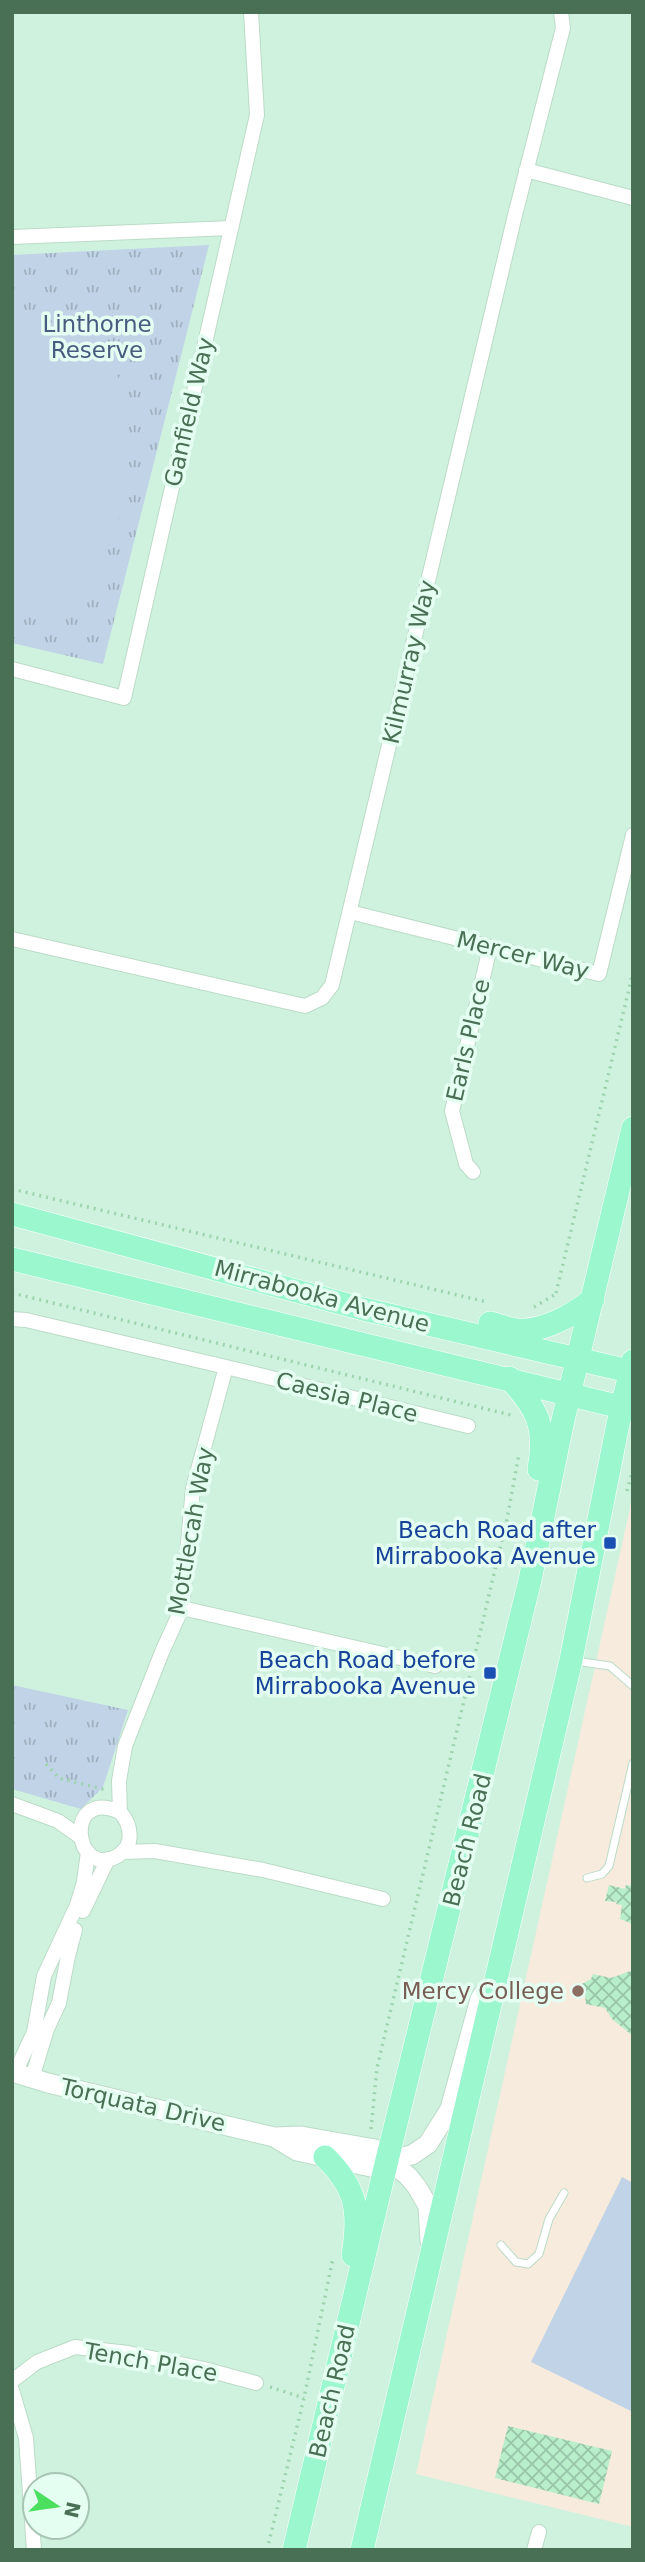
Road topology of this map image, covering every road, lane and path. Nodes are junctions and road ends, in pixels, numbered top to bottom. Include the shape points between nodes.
1 (251, 12) edge
2 (561, 12) edge
3 (526, 170) junction
4 (633, 198) edge
5 (230, 228) junction
6 (12, 237) edge
7 (12, 669) edge
8 (633, 835) edge
9 (350, 912) junction
10 (12, 939) edge
11 (489, 947) junction
12 (633, 972) edge
13 (633, 1128) edge
14 (473, 1172) dead end
15 (12, 1189) edge
16 (12, 1214) edge
17 (12, 1259) edge
18 (12, 1293) edge
19 (556, 1294) junction
20 (593, 1299) junction
21 (499, 1305) dead end
22 (363, 1309) junction
23 (526, 1312) dead end
24 (568, 1318) junction
25 (12, 1320) edge
26 (578, 1360) junction
27 (226, 1367) junction
28 (632, 1369) edge
29 (509, 1378) junction
30 (570, 1393) junction
31 (627, 1408) edge
32 (530, 1413) junction
33 (468, 1426) dead end
34 (623, 1443) edge
35 (521, 1445) dead end
36 (530, 1580) junction
37 (182, 1608) junction
38 (571, 1660) junction
39 (435, 1666) dead end
40 (633, 1686) edge
41 (633, 1763) edge
42 (46, 1764) dead end
43 (115, 1786) junction
44 (12, 1804) edge
45 (101, 1807) junction
46 (120, 1812) junction
47 (85, 1817) junction
48 (58, 1821) junction
49 (130, 1829) junction
50 (79, 1836) junction
51 (155, 1851) junction
52 (88, 1852) junction
53 (115, 1855) junction
54 (587, 1878) dead end
55 (383, 1899) dead end
56 (500, 1969) junction
57 (20, 2074) edge
58 (274, 2137) junction
59 (381, 2154) junction
60 (325, 2157) junction
61 (564, 2193) dead end
62 (501, 2245) dead end
63 (335, 2249) dead end
64 (431, 2254) junction
65 (344, 2342) junction
66 (12, 2382) edge
67 (256, 2383) joint
68 (12, 2390) edge
69 (304, 2398) junction
70 (539, 2532) dead end
71 (34, 2550) edge
72 (267, 2550) edge
73 (295, 2550) edge
74 (362, 2550) edge
75 (534, 2550) edge

1 - 5 street, Ganfield Way via 257,115
2 - 3 street, Kilmurray Way via 563,28
3 - 4 street
3 - 9 street, Kilmurray Way
5 - 6 street
5 - 7 street, Ganfield Way via 124,698
8 - 11 street, Mercer Way via 599,974
9 - 10 street, Kilmurray Way via 332,985 321,998 304,1006
9 - 11 street, Mercer Way
11 - 14 street, Earls Place via 452,1111 466,1164
12 - 19 path
13 - 20 main road, Beach Road
15 - 21 path
16 - 22 main road, Mirrabooka Avenue
17 - 29 main road, Mirrabooka Avenue
18 - 32 path
19 - 23 path
19 - 24 path
20 - 24 main road
20 - 26 main road, Beach Road
22 - 24 main road via 405,1304 519,1330
22 - 26 main road, Mirrabooka Avenue
25 - 27 street
26 - 28 main road, Mirrabooka Avenue
26 - 30 main road, Beach Road
27 - 33 street, Caesia Place
27 - 37 street, Mottlecah Way via 193,1488
28 - 31 main road
29 - 30 main road, Mirrabooka Avenue
29 - 32 main road
30 - 31 main road, Mirrabooka Avenue
30 - 36 main road, Beach Road
31 - 34 main road
32 - 36 main road via 538,1417 543,1448 528,1528
34 - 38 main road
35 - 59 path via 377,2068 370,2126
36 - 59 main road, Beach Road
37 - 39 street
37 - 43 street, Mottlecah Way via 125,1746
38 - 40 lane via 611,1666
38 - 56 main road
41 - 54 lane via 609,1866 602,1874
42 - 43 path via 60,1778
43 - 45 street, Mottlecah Way
43 - 46 street, Mottlecah Way
44 - 48 street, Mottlecah Way
45 - 46 street
45 - 47 street, Mottlecah Way
46 - 49 street, Mottlecah Way
47 - 48 street, Mottlecah Way
47 - 50 street
48 - 50 street, Mottlecah Way
49 - 51 street, Mottlecah Way
49 - 53 street via 130,1839
50 - 52 street, Mottlecah Way
51 - 53 street
51 - 55 street via 263,1870
52 - 53 street via 98,1858
52 - 57 street via 77,1905 44,1976 34,2032
53 - 57 street via 96,1880 72,1938 59,2003
56 - 59 street, Torquata Drive via 480,1999 450,2109 438,2130 412,2155
56 - 64 main road
57 - 58 street, Torquata Drive
58 - 59 street, Torquata Drive via 301,2136
58 - 60 street, Torquata Drive via 297,2151
59 - 60 street, Torquata Drive via 371,2167
59 - 64 street via 408,2176 428,2206
59 - 65 main road, Beach Road
60 - 65 main road via 348,2183 354,2208 356,2235
61 - 62 lane via 549,2219 539,2254 528,2264 516,2262
63 - 69 path
64 - 74 main road
65 - 73 main road, Beach Road
66 - 67 street, Tench Place via 37,2361 75,2347 141,2356
67 - 69 path
68 - 71 street via 26,2438
69 - 72 path
70 - 75 street

